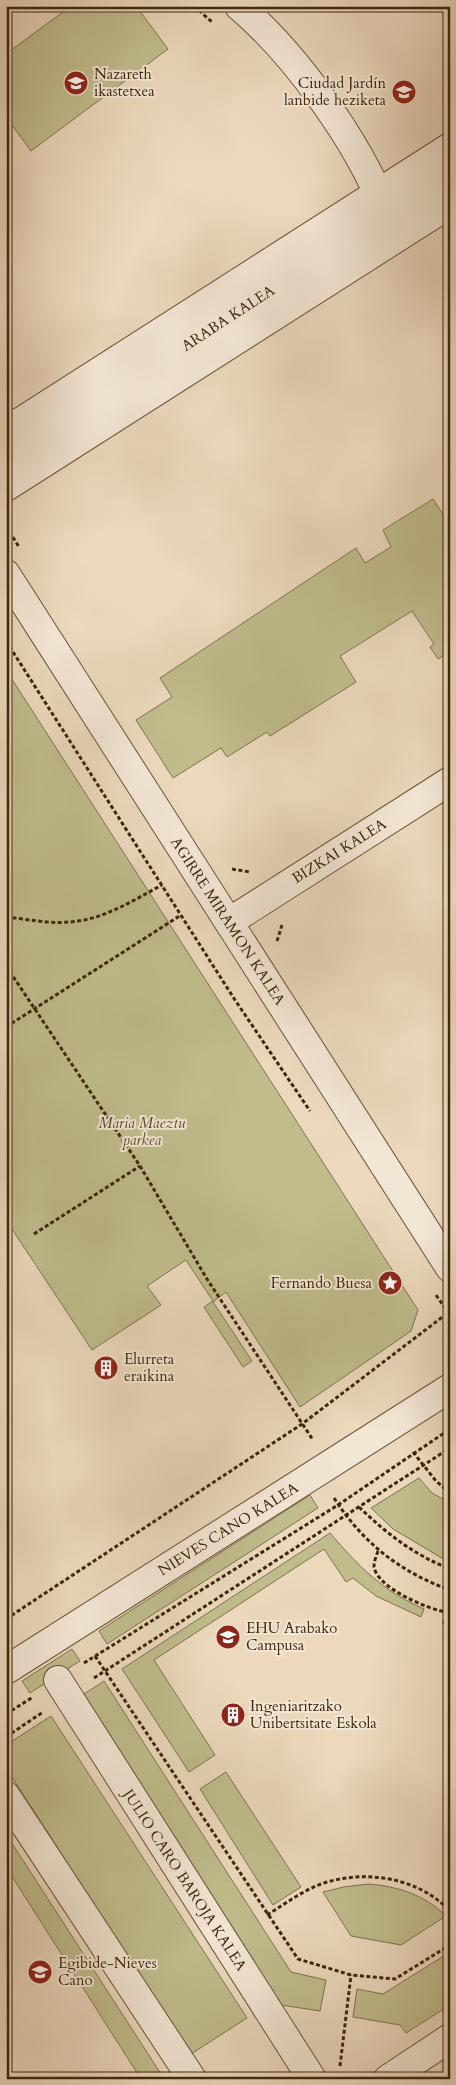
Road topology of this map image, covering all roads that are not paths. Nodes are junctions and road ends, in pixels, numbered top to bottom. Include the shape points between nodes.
1 (238, 6) edge
2 (450, 147) edge
3 (443, 185) edge
4 (386, 217) junction
5 (6, 431) edge
6 (6, 461) edge
7 (6, 488) edge
8 (6, 574) edge
9 (450, 781) edge
10 (229, 922) junction
11 (450, 1268) edge
12 (450, 1388) edge
13 (6, 1670) edge
14 (63, 1688) road end
15 (6, 1796) edge
16 (450, 2038) edge
17 (192, 2079) edge
18 (312, 2079) edge
19 (388, 2079) edge

1 - 4 street via 286,52 314,89 343,133
2 - 3 street, ARABA KALEA
3 - 4 street, ARABA KALEA
4 - 5 street, ARABA KALEA
4 - 6 street, ARABA KALEA
4 - 7 street, ARABA KALEA
8 - 10 street, AGIRRE MIRAMON KALEA
9 - 10 street, BIZKAI KALEA
10 - 11 street, AGIRRE MIRAMON KALEA
12 - 13 street, NIEVES CANO KALEA
14 - 18 street, JULIO CARO BAROJA KALEA
15 - 17 street
16 - 19 street

